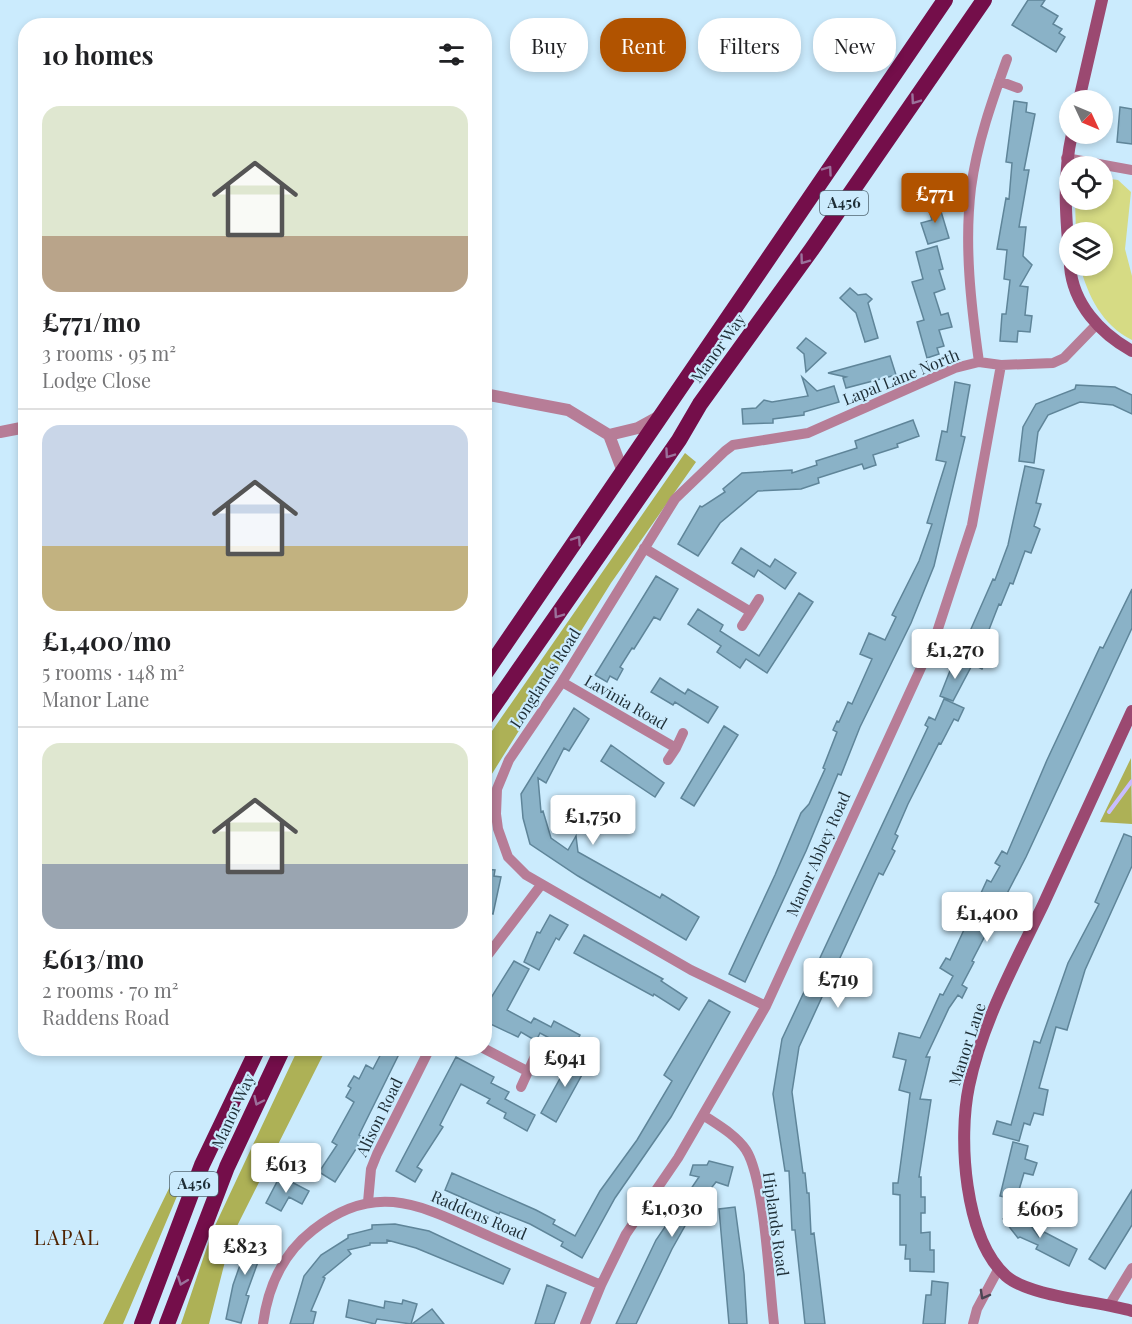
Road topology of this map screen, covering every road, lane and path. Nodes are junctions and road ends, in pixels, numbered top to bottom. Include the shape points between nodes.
1 (945, 0) edge
2 (984, 0) edge
3 (1102, 0) edge
4 (1007, 59) dead end
5 (999, 81) junction
6 (1018, 88) dead end
7 (1081, 90) edge
8 (1113, 167) edge
9 (1132, 170) edge
10 (1071, 276) edge
11 (1097, 324) junction
12 (1132, 351) edge
13 (979, 362) junction
14 (1001, 365) junction
15 (492, 396) edge
16 (660, 416) junction
17 (18, 429) edge
18 (0, 432) edge
19 (609, 435) junction
20 (713, 465) joint
21 (623, 472) junction
22 (644, 548) junction
23 (759, 598) dead end
24 (751, 612) junction
25 (742, 626) dead end
26 (492, 663) edge
27 (562, 682) junction
28 (492, 709) edge
29 (1132, 711) edge
30 (684, 733) dead end
31 (676, 748) junction
32 (668, 759) dead end
33 (541, 885) junction
34 (492, 949) edge
35 (766, 1006) junction
36 (492, 1053) edge
37 (536, 1054) dead end
38 (254, 1056) edge
39 (279, 1056) edge
40 (426, 1056) edge
41 (527, 1071) junction
42 (521, 1087) dead end
43 (703, 1115) junction
44 (368, 1202) junction
45 (999, 1268) junction
46 (1132, 1268) edge
47 (601, 1285) junction
48 (1110, 1304) junction
49 (1132, 1311) edge
50 (142, 1324) edge
51 (166, 1324) edge
52 (263, 1324) edge
53 (585, 1324) edge
54 (774, 1324) edge
55 (973, 1324) edge

16 -> 1 highway, Manor Way / A456
2 -> 28 highway, Manor Way / A456
3 - 7 main road
4 - 5 street
5 - 6 street
5 - 13 street via 985,122 971,188 970,294
8 - 9 street
10 - 11 main road via 1082,305
11 - 12 main road via 1113,341
11 - 14 street, Lapal Lane North via 1064,358 1053,363
13 - 14 street, Lapal Lane North
13 - 20 street, Lapal Lane North via 955,368 808,433 733,445
14 - 35 street, Manor Abbey Road via 972,525 939,625
15 - 19 street via 568,410
16 - 19 street via 638,428
16 - 21 highway, Manor Way / A456
17 - 18 street
19 - 21 street
20 - 22 street, Longlands Road via 675,499
26 -> 21 highway, Manor Way / A456
22 - 24 street
22 - 27 street, Longlands Road
23 - 24 street
24 - 25 street
27 - 31 street, Lavinia Road
27 - 33 street, Longlands Road via 509,760 497,789 498,829 505,849 517,867
29 - 45 main road, Manor Lane via 1013,968 969,1085 965,1152 972,1206 979,1234
30 - 31 street, Lavinia Road
31 - 32 street, Lavinia Road
33 - 34 street
33 - 35 street, Longlands Road via 691,970
35 - 43 street, Manor Abbey Road
36 - 41 street
37 - 41 street
38 - 50 highway, Manor Way / A456 via 202,1165
39 -> 51 highway, Manor Way / A456 via 227,1167
40 - 44 street, Alison Road via 371,1169
41 - 42 street
43 - 47 street, Manor Abbey Road via 626,1234
43 - 54 street, Hiplands Road via 727,1131 751,1161 758,1188
44 - 47 street, Raddens Road via 416,1204
44 - 52 street, Raddens Road via 345,1208 300,1241 276,1273
45 - 48 main road, Manor Lane via 1014,1281 1039,1291
45 -> 55 street via 976,1309
46 - 48 street
47 - 53 street, Manor Abbey Road
48 - 49 main road, Manor Lane

